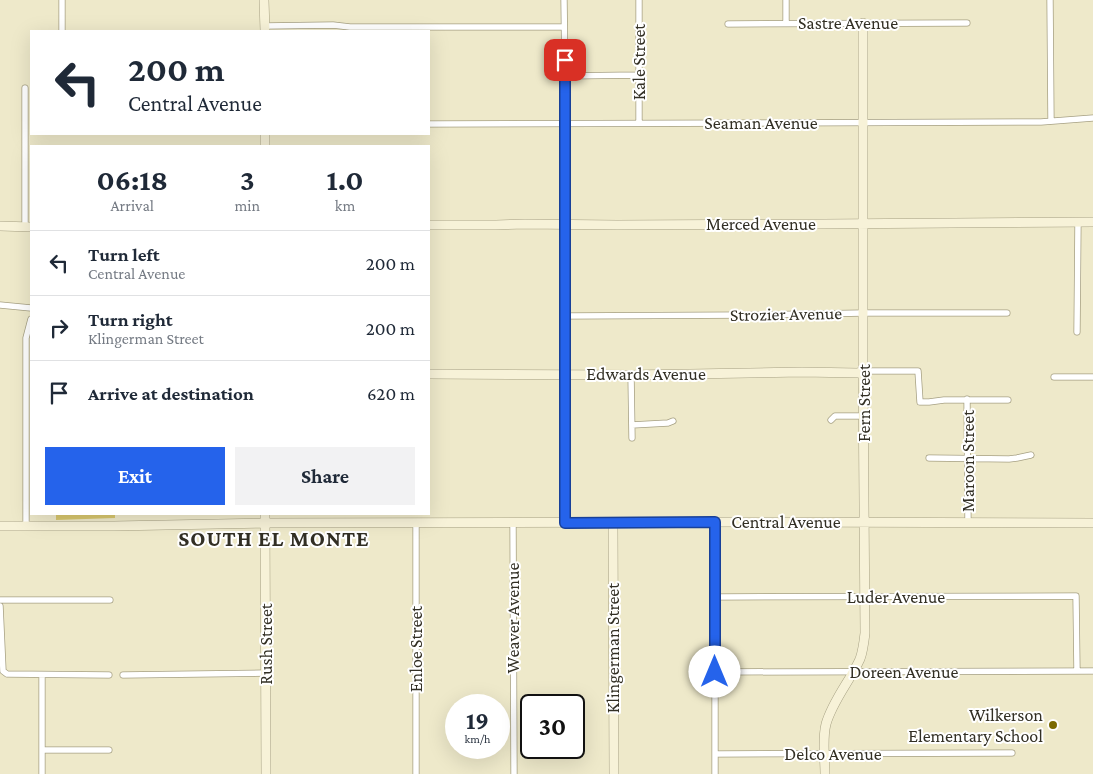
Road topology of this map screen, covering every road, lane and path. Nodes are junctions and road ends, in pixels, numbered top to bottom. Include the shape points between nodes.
1 (62, 0) edge
2 (264, 0) edge
3 (564, 0) edge
4 (639, 0) edge
5 (786, 0) edge
6 (1050, 0) edge
7 (864, 23) junction
8 (728, 24) dead end
9 (786, 24) junction
10 (968, 24) dead end
11 (564, 27) junction
12 (265, 28) edge
13 (62, 30) edge
14 (638, 75) junction
15 (565, 76) junction
16 (25, 88) dead end
17 (1093, 118) edge
18 (1050, 121) junction
19 (864, 122) junction
20 (639, 123) junction
21 (430, 124) edge
22 (565, 124) junction
23 (1078, 222) junction
24 (1093, 222) edge
25 (864, 223) junction
26 (565, 224) junction
27 (430, 225) edge
28 (0, 226) edge
29 (28, 226) edge
30 (0, 305) edge
31 (30, 308) edge
32 (864, 313) junction
33 (1007, 313) dead end
34 (565, 316) junction
35 (30, 323) edge
36 (1077, 332) dead end
37 (863, 372) junction
38 (430, 374) edge
39 (564, 374) junction
40 (631, 374) junction
41 (1054, 377) dead end
42 (1093, 377) edge
43 (968, 399) junction
44 (1008, 400) dead end
45 (864, 416) junction
46 (831, 420) dead end
47 (673, 421) dead end
48 (632, 425) junction
49 (632, 438) dead end
50 (1030, 455) dead end
51 (928, 458) dead end
52 (967, 458) junction
53 (265, 515) edge
54 (715, 522) junction
55 (865, 522) junction
56 (968, 522) junction
57 (416, 523) junction
58 (512, 523) junction
59 (565, 523) junction
60 (613, 523) junction
61 (1093, 523) edge
62 (266, 524) junction
63 (0, 526) edge
64 (26, 526) junction
65 (715, 597) junction
66 (865, 597) junction
67 (0, 600) edge
68 (110, 600) dead end
69 (0, 606) edge
70 (1077, 671) junction
71 (1093, 671) edge
72 (715, 672) junction
73 (853, 672) junction
74 (266, 673) junction
75 (42, 675) junction
76 (108, 675) dead end
77 (123, 675) dead end
78 (42, 750) junction
79 (110, 750) dead end
80 (1012, 753) dead end
81 (715, 754) junction
82 (825, 754) junction
83 (42, 774) edge
84 (266, 774) edge
85 (416, 774) edge
86 (514, 774) edge
87 (614, 774) edge
88 (715, 774) edge
89 (825, 774) edge

1 - 13 street
2 - 12 street
3 - 11 street
4 - 14 street, Kale Street
5 - 9 street
6 - 18 street
7 - 9 street, Sastre Avenue
7 - 10 street, Sastre Avenue
7 - 19 street, Fern Street
8 - 9 street, Sastre Avenue
11 - 12 street via 333,25
11 - 15 street
14 - 15 street
14 - 20 street, Kale Street
15 - 22 street
16 - 29 street
17 - 18 street, Seaman Avenue
18 - 19 street, Seaman Avenue
19 - 20 street, Seaman Avenue
19 - 25 street, Fern Street
20 - 22 street, Seaman Avenue
21 - 22 street, Seaman Avenue
22 - 26 street
23 - 24 street, Merced Avenue
23 - 25 street, Merced Avenue
23 - 36 street
25 - 26 street, Merced Avenue
25 - 32 street, Fern Street
26 - 27 street, Merced Avenue
26 - 34 street
28 - 29 street
30 - 31 street
32 - 33 street, Strozier Avenue
32 - 34 street, Strozier Avenue
32 - 37 street, Fern Street
34 - 39 street
35 - 64 street via 26,338
37 - 40 street, Edwards Avenue
37 - 43 street via 918,371 920,402
37 - 45 street, Fern Street
38 - 39 street, Edwards Avenue
39 - 40 street, Edwards Avenue
39 - 59 street
40 - 48 street
41 - 42 street
43 - 44 street
43 - 52 street, Maroon Street
45 - 46 street via 835,416
45 - 55 street, Fern Street
47 - 48 street
48 - 49 street
50 - 52 street
51 - 52 street
52 - 56 street, Maroon Street
53 - 62 street, Rush Street
54 - 55 street, Central Avenue
54 - 60 street, Central Avenue
54 - 65 street
55 - 56 street, Central Avenue
55 - 66 street, Fern Street
56 - 61 street, Central Avenue
57 - 58 street, Central Avenue
57 - 62 street, Central Avenue
57 - 85 street, Enloe Street
58 - 59 street, Central Avenue
58 - 86 street, Weaver Avenue
59 - 60 street, Central Avenue
60 - 87 street, Klingerman Street
62 - 64 street, Central Avenue
62 - 74 street, Rush Street
63 - 64 street, Central Avenue
65 - 66 street, Luder Avenue
65 - 72 street
66 - 70 street, Luder Avenue via 1076,596
66 - 73 street, Fern Street via 864,647
67 - 68 street
69 - 75 street via 3,671 7,674
70 - 71 street, Doreen Avenue
70 - 73 street, Doreen Avenue
72 - 73 street, Doreen Avenue
72 - 81 street
73 - 82 street, Fern Street via 826,725
74 - 77 street
74 - 84 street, Rush Street
75 - 76 street
75 - 78 street
78 - 79 street
78 - 83 street
80 - 82 street, Delco Avenue
81 - 82 street, Delco Avenue
81 - 88 street
82 - 89 street, Fern Street

